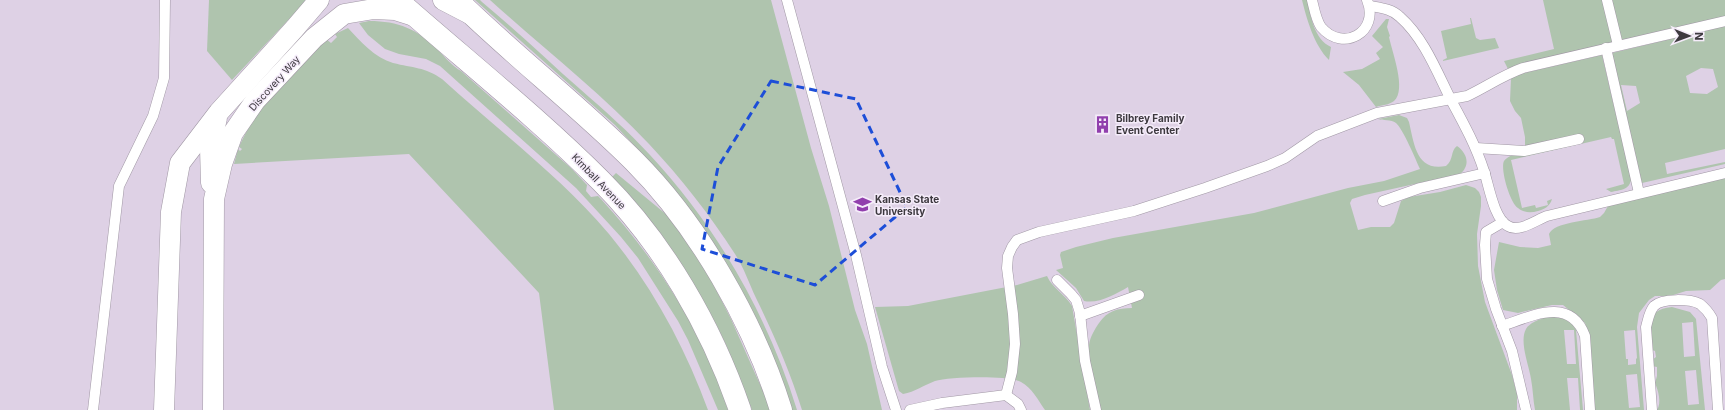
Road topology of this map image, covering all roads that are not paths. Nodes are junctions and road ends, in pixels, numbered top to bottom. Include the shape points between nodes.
1 (165, 0) edge
2 (319, 0) edge
3 (397, 0) edge
4 (443, 0) edge
5 (457, 0) edge
6 (787, 0) edge
7 (1312, 0) edge
8 (1607, 0) edge
9 (1369, 3) edge
10 (474, 16) junction
11 (420, 18) junction
12 (1725, 21) edge
13 (1618, 46) junction
14 (1606, 48) junction
15 (1451, 100) junction
16 (219, 112) junction
17 (1579, 139) dead end
18 (1476, 148) junction
19 (1485, 173) junction
20 (1725, 173) edge
21 (1640, 193) junction
22 (214, 199) junction
23 (1383, 201) dead end
24 (1503, 222) junction
25 (1057, 280) dead end
26 (1139, 295) dead end
27 (1080, 316) junction
28 (1502, 326) junction
29 (1006, 395) junction
30 (93, 410) edge
31 (164, 410) edge
32 (213, 410) edge
33 (740, 410) edge
34 (781, 410) edge
35 (896, 410) edge
36 (910, 410) edge
37 (1021, 410) edge
38 (1096, 410) edge
39 (1526, 410) edge
40 (1590, 410) edge
41 (1652, 410) edge
42 (1718, 410) edge

1 - 30 lane via 164,78 153,116 119,186
2 - 16 street
3 - 11 main road, Kimball Avenue
4 - 10 street
5 - 10 main road
6 - 35 lane via 856,255 882,367
7 - 9 lane via 1321,26 1330,34 1342,39 1351,39 1360,34 1369,22
8 - 13 lane
9 - 15 lane via 1394,12 1410,27
10 - 34 main road via 574,104 660,189 704,249 735,302 762,360
11 - 22 street, Discovery Way via 395,10 355,11 344,14 314,38 255,101 233,133
11 - 33 main road, Kimball Avenue via 571,152 632,216 659,250 680,283 725,370
12 - 13 lane
13 - 14 lane
14 - 15 lane via 1523,68 1505,75 1481,90
14 - 21 lane
15 - 18 lane
15 - 29 lane via 1377,113 1318,136 1285,158 1267,166 1205,188 1134,211 1039,232 1017,240 1008,256 1007,268 1014,344 1012,372
16 - 22 street via 210,148 210,178
16 - 31 street via 180,163 171,212
17 - 18 lane via 1524,150
18 - 19 lane
19 - 23 lane via 1420,188
19 - 24 lane via 1490,193
20 - 21 lane
21 - 24 lane via 1548,216 1514,229
22 - 32 street, Discovery Way
24 - 28 lane via 1486,232 1485,245 1487,279
25 - 27 lane via 1076,300
26 - 27 lane
27 - 38 lane via 1085,361
28 - 39 lane via 1514,358
28 - 40 lane via 1548,312 1574,318 1585,336
29 - 36 lane
29 - 37 lane via 1018,404
41 - 42 lane via 1646,326 1649,315 1655,306 1668,301 1685,300 1698,304 1712,318

